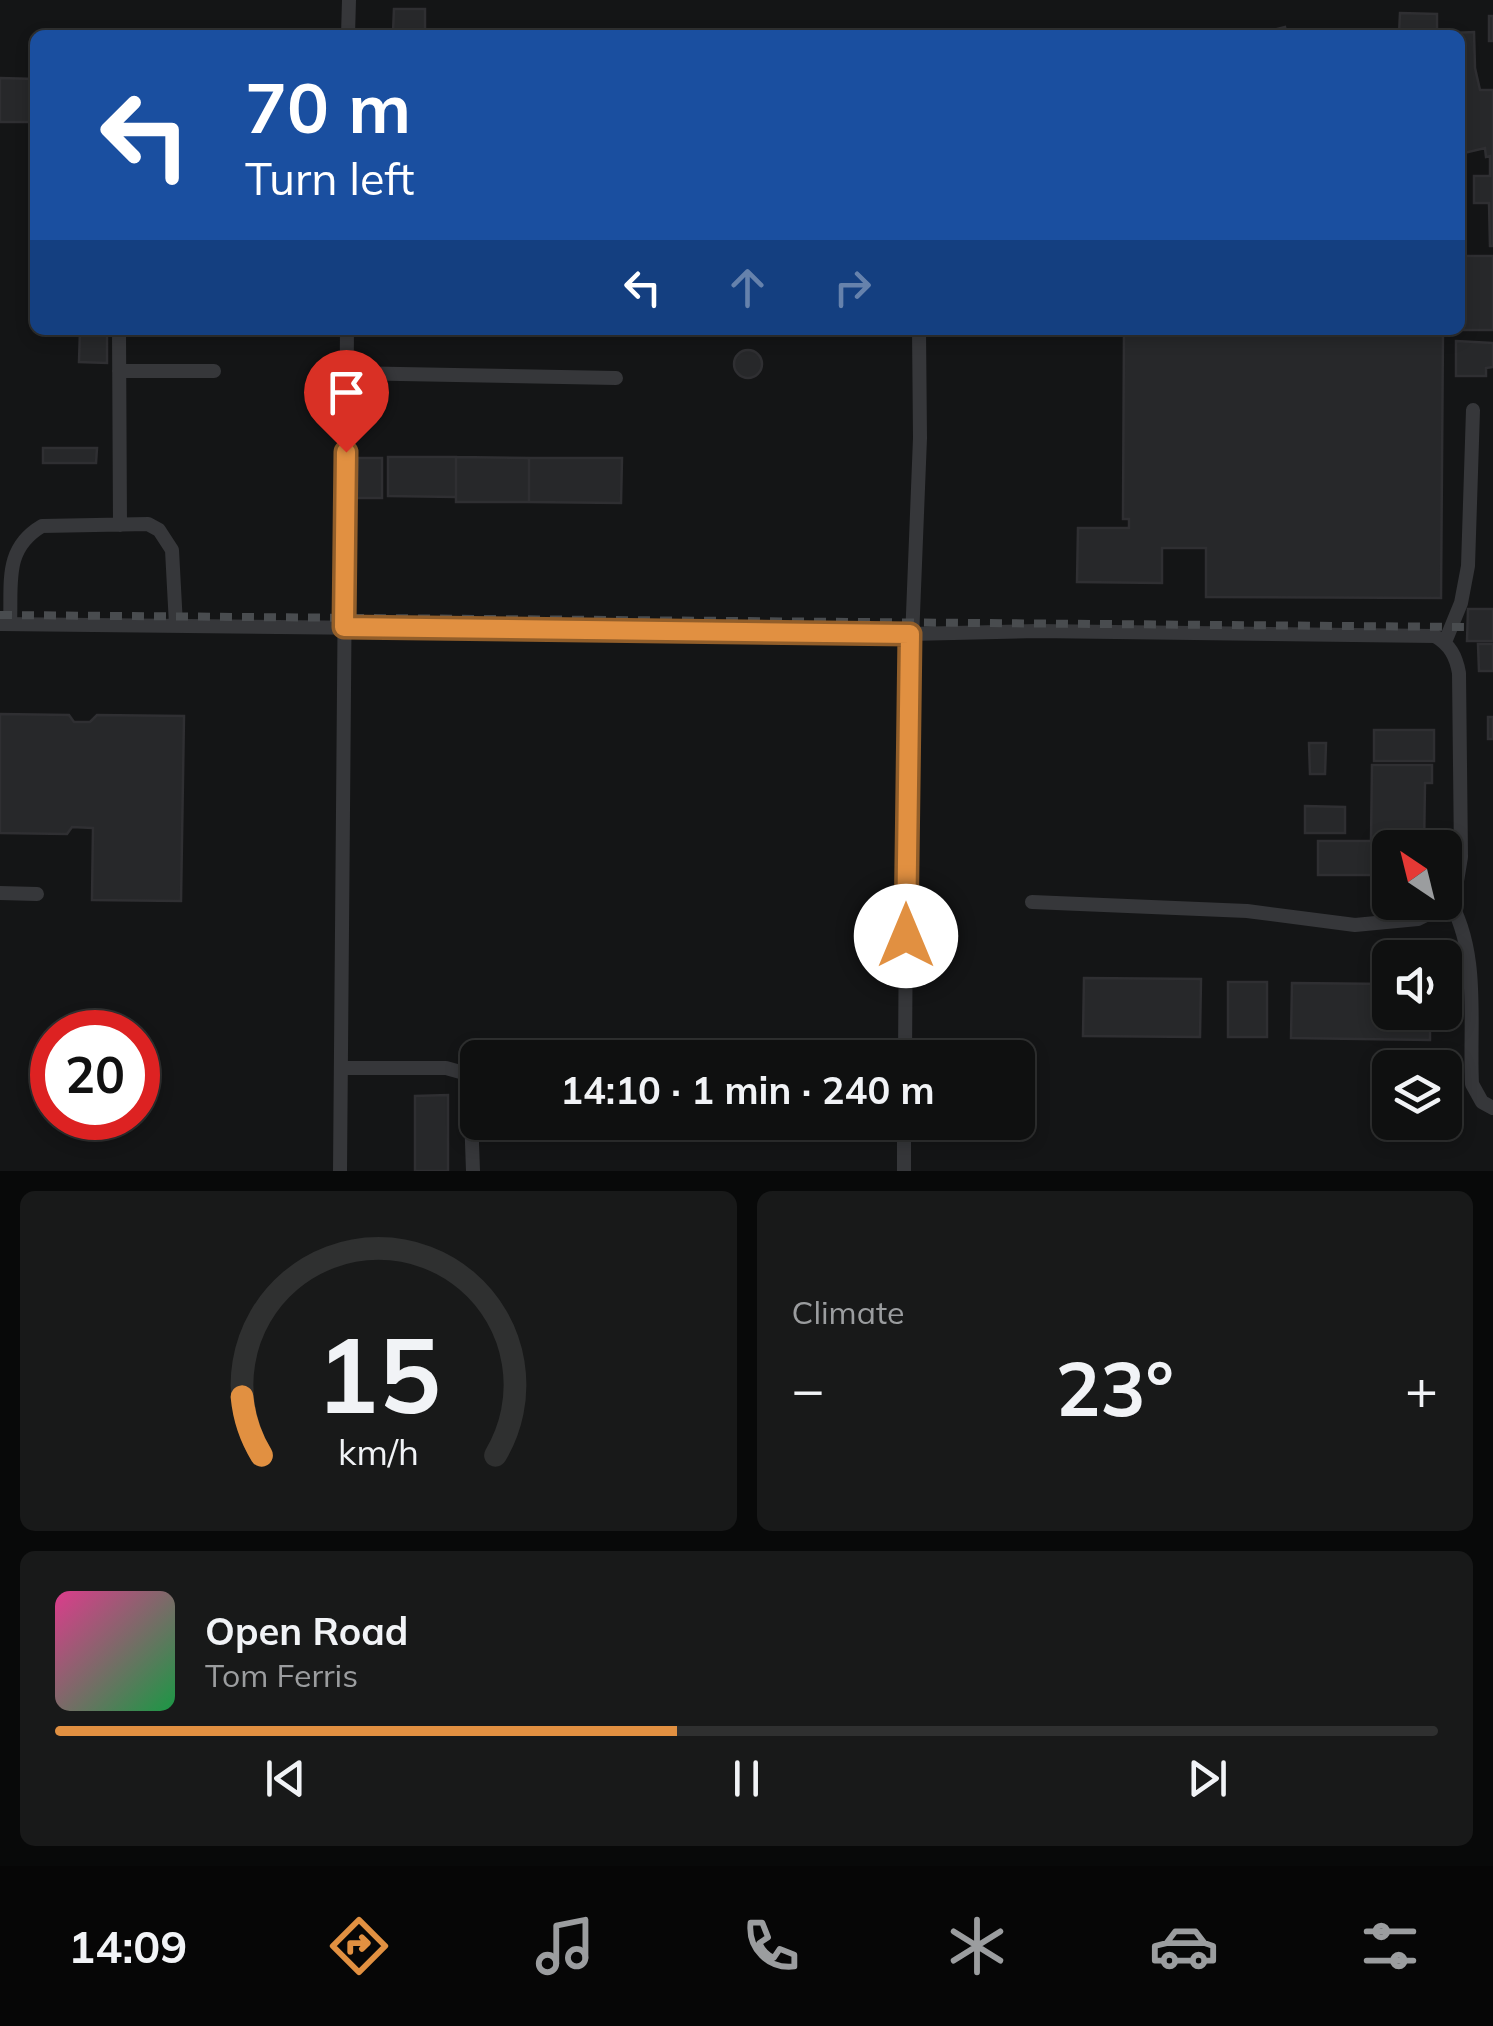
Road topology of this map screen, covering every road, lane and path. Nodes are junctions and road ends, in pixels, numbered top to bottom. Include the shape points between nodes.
1 (349, 0) edge
2 (348, 30) edge
3 (119, 335) edge
4 (346, 335) edge
5 (920, 335) edge
6 (119, 372) junction
7 (214, 372) dead end
8 (346, 373) junction
9 (616, 378) dead end
10 (1473, 410) dead end
11 (120, 524) junction
12 (5, 624) edge
13 (176, 625) junction
14 (344, 627) junction
15 (910, 634) junction
16 (1445, 642) junction
17 (1460, 830) edge
18 (0, 893) edge
19 (37, 894) dead end
20 (1032, 902) dead end
21 (1409, 920) edge
22 (1458, 920) edge
23 (905, 1040) edge
24 (341, 1068) junction
25 (1493, 1108) edge
26 (904, 1140) edge
27 (340, 1171) edge
28 (472, 1171) edge
29 (904, 1171) edge

1 - 2 lane
3 - 6 lane
4 - 8 lane
5 - 15 lane
6 - 7 lane
6 - 11 lane
8 - 9 lane
8 - 14 lane
10 - 16 lane via 1468,566
11 - 12 lane via 42,526 29,533 14,554
11 - 13 lane via 148,524 168,539
12 - 13 lane
13 - 14 lane
14 - 15 lane
14 - 24 lane
15 - 16 lane via 1414,635
15 - 23 lane
16 - 17 lane via 1459,673
18 - 19 lane
20 - 21 lane via 1247,911 1354,926
22 - 25 lane via 1468,953 1472,1084
24 - 27 lane
24 - 28 lane via 464,1073
26 - 29 lane

